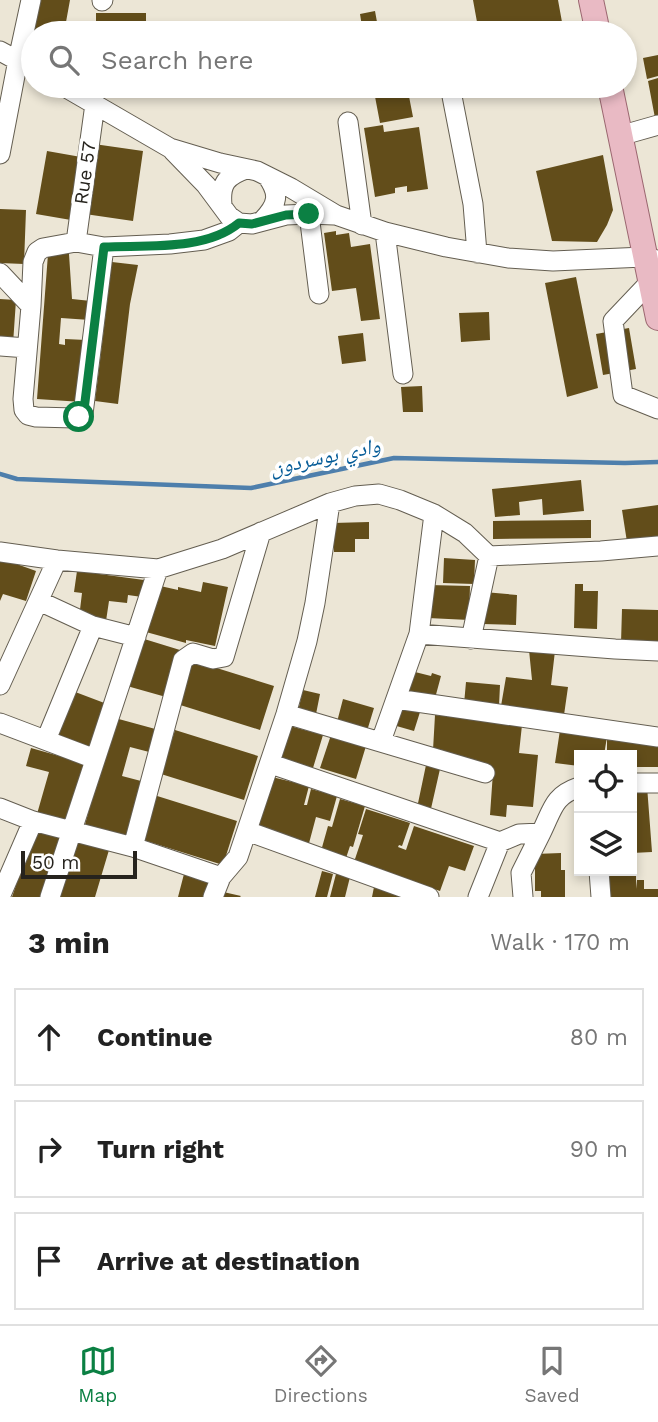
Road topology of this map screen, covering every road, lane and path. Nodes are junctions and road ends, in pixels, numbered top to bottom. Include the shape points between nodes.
1 (32, 0) edge
2 (591, 0) edge
3 (30, 21) edge
4 (595, 21) edge
5 (0, 51) edge
6 (21, 63) edge
7 (21, 79) edge
8 (84, 98) edge
9 (452, 98) edge
10 (612, 98) edge
11 (95, 104) junction
12 (348, 122) dead end
13 (658, 125) edge
14 (620, 134) junction
15 (170, 148) junction
16 (0, 154) edge
17 (246, 169) junction
18 (267, 177) junction
19 (222, 205) junction
20 (309, 214) junction
21 (336, 215) junction
22 (263, 220) junction
23 (239, 223) junction
24 (362, 225) junction
25 (386, 232) junction
26 (76, 242) junction
27 (104, 247) junction
28 (477, 253) junction
29 (651, 266) edge
30 (0, 273) edge
31 (318, 294) dead end
32 (31, 306) junction
33 (658, 318) edge
34 (0, 346) edge
35 (27, 348) junction
36 (403, 374) dead end
37 (658, 409) edge
38 (330, 503) junction
39 (434, 514) junction
40 (261, 532) junction
41 (658, 546) edge
42 (0, 552) edge
43 (489, 556) junction
44 (57, 559) junction
45 (158, 569) junction
46 (39, 601) junction
47 (93, 626) junction
48 (419, 634) junction
49 (135, 637) junction
50 (471, 639) junction
51 (658, 651) edge
52 (0, 685) edge
53 (396, 699) junction
54 (286, 714) junction
55 (0, 723) edge
56 (658, 737) edge
57 (46, 740) junction
58 (381, 741) junction
59 (95, 759) junction
60 (271, 764) junction
61 (485, 773) dead end
62 (637, 783) edge
63 (658, 784) edge
64 (574, 789) edge
65 (0, 808) edge
66 (33, 821) junction
67 (247, 831) junction
68 (72, 832) junction
69 (541, 833) junction
70 (500, 842) junction
71 (133, 847) junction
72 (599, 876) edge
73 (221, 877) junction
74 (0, 897) edge
75 (50, 897) edge
76 (213, 897) edge
77 (429, 897) edge
78 (478, 897) edge
79 (523, 897) edge
80 (601, 897) edge

1 - 3 street
2 - 4 main road
5 - 6 street
7 - 16 street
8 - 11 street
9 - 28 street via 473,204
10 - 14 main road
11 - 15 street
11 - 26 street, Rue 57
12 - 24 street
13 - 14 street
14 - 29 main road
15 - 17 street
15 - 19 street
17 - 18 street
17 - 19 street via 225,182
18 - 21 street
18 - 22 street via 276,199
19 - 23 street
20 - 21 street
20 - 22 street
20 - 31 street
21 - 24 street
22 - 23 street
23 - 27 street via 204,240
24 - 25 street
25 - 28 street
25 - 36 street
26 - 27 street
26 - 32 street via 37,251
27 - 35 street via 81,416 26,413
28 - 29 street
29 - 33 main road
29 - 37 street via 613,321 623,395
30 - 32 street
32 - 35 street
34 - 35 street
38 - 39 street via 379,494
38 - 40 street
38 - 54 street via 315,603
39 - 43 street via 465,533
39 - 48 street
40 - 45 street
40 - 71 street via 224,657 192,653 183,660
41 - 43 street
42 - 44 street
43 - 50 street
44 - 45 street
44 - 46 street
45 - 49 street
46 - 47 street
46 - 52 street
47 - 49 street
47 - 57 street
48 - 50 street
48 - 53 street
49 - 59 street
50 - 51 street
53 - 56 street
53 - 58 street
54 - 58 street
54 - 60 street
55 - 57 street
57 - 59 street
58 - 61 street
59 - 68 street
60 - 67 street
60 - 70 street
62 - 63 street
64 - 69 street via 557,800
65 - 66 street
66 - 68 street
66 - 74 street
67 - 73 street via 238,857
67 - 77 street
68 - 71 street
68 - 75 street
69 - 70 street via 519,834
69 - 79 street via 521,873
70 - 78 street
71 - 73 street
72 - 80 street
73 - 76 street

